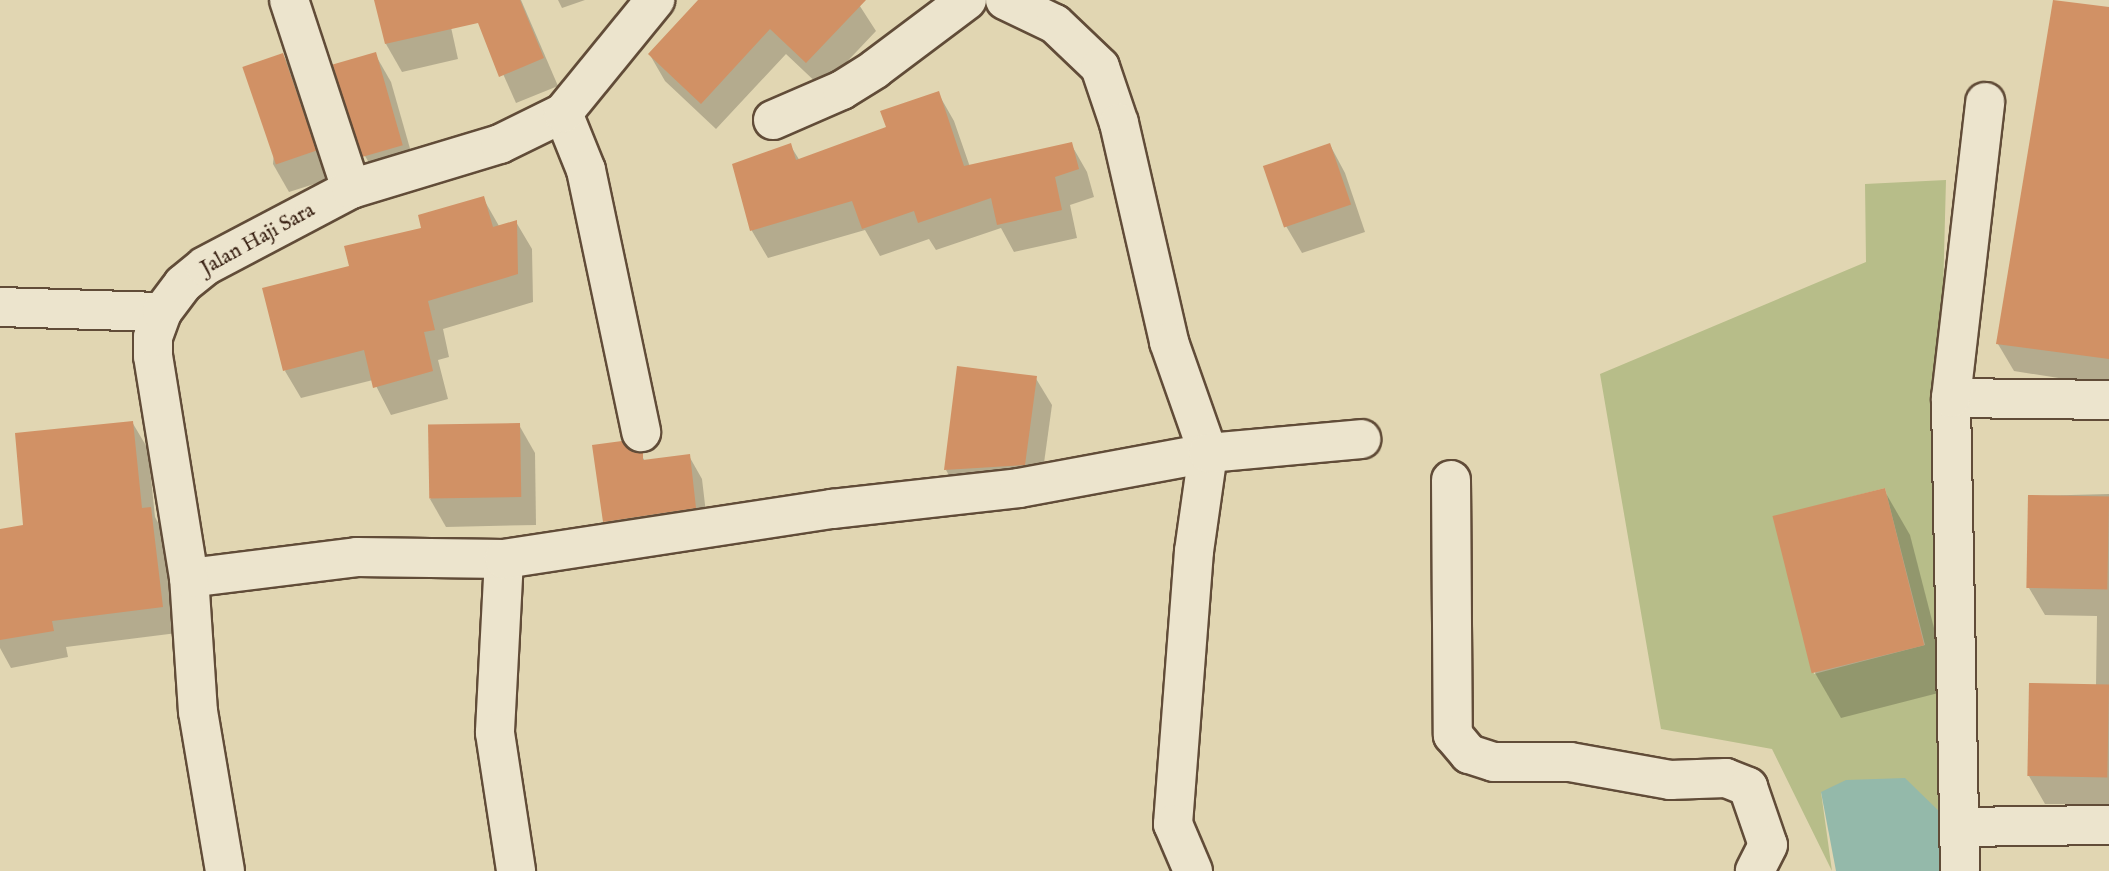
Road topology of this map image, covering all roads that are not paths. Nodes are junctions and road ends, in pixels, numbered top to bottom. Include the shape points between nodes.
1 (289, 0) edge
2 (655, 0) edge
3 (967, 0) edge
4 (1005, 0) edge
5 (1985, 102) dead end
6 (564, 113) junction
7 (774, 120) dead end
8 (351, 189) junction
9 (0, 307) edge
10 (162, 312) junction
11 (1951, 398) junction
12 (2109, 400) edge
13 (641, 432) dead end
14 (1361, 439) dead end
15 (1208, 453) junction
16 (1451, 480) dead end
17 (503, 559) junction
18 (189, 578) junction
19 (2109, 825) edge
20 (1960, 827) junction
21 (225, 871) edge
22 (516, 871) edge
23 (1194, 871) edge
24 (1755, 871) edge
25 (1960, 871) edge

1 - 8 street
2 - 6 street, Jalan Haji Sara
3 - 7 street via 864,76
4 - 15 street via 1055,24 1100,67 1119,123 1169,342
5 - 11 street
6 - 8 street, Jalan Haji Sara via 500,144
6 - 13 street via 586,170
8 - 10 street, Jalan Haji Sara via 205,267 183,284
9 - 10 street
10 - 18 street, Jalan Haji Sara via 153,337 153,356
11 - 12 street
11 - 20 street
14 - 15 street
15 - 17 street via 1019,488 832,509
15 - 23 street via 1194,551 1173,824
16 - 24 street via 1453,736 1469,754 1494,762 1570,762 1670,780 1726,778 1748,787 1768,845
17 - 18 street via 357,556
17 - 22 street via 495,733
18 - 21 street, Jalan Haji Sara via 198,712
19 - 20 street
20 - 25 street

